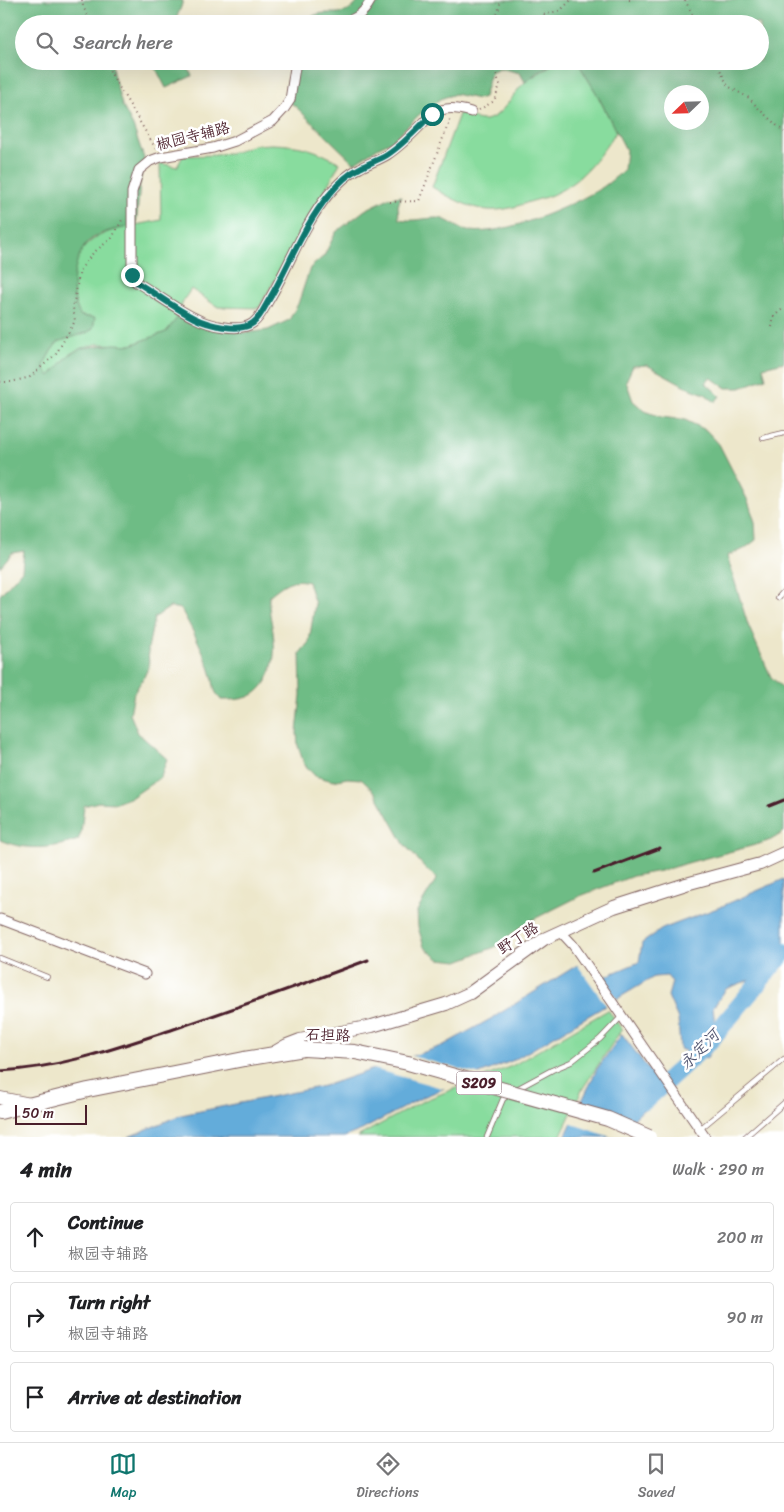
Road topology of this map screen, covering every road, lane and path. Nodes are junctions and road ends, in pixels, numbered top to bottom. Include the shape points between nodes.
1 (82, 0) edge
2 (371, 0) edge
3 (501, 0) edge
4 (571, 0) edge
5 (685, 0) edge
6 (87, 15) edge
7 (359, 15) edge
8 (498, 15) edge
9 (543, 15) edge
10 (692, 15) edge
11 (109, 70) edge
12 (295, 70) edge
13 (495, 70) edge
14 (720, 70) edge
15 (454, 108) junction
16 (471, 112) joint
17 (784, 132) edge
18 (161, 157) junction
19 (390, 202) dead end
20 (122, 219) dead end
21 (784, 308) edge
22 (772, 327) dead end
23 (0, 382) edge
24 (784, 434) edge
25 (763, 438) dead end
26 (784, 592) edge
27 (778, 598) dead end
28 (784, 853) edge
29 (0, 919) edge
30 (560, 932) junction
31 (0, 958) edge
32 (145, 974) dead end
33 (47, 977) dead end
34 (622, 1016) junction
35 (274, 1053) junction
36 (784, 1059) edge
37 (0, 1098) edge
38 (784, 1103) edge
39 (30, 1104) junction
40 (0, 1112) edge
41 (700, 1129) junction
42 (487, 1137) edge
43 (650, 1137) edge
44 (705, 1137) edge
45 (745, 1137) edge

1 - 6 path
2 - 7 street
3 - 8 path
4 - 9 path via 561,10
5 - 10 path
11 - 18 path
12 - 18 street, 椒园寺辅路 via 290,100 273,121 221,146
13 - 16 path via 500,85 494,101 482,110
14 - 17 path via 728,86 749,98
15 - 16 street
15 - 18 street, 椒园寺辅路 via 432,114 399,147 341,181 307,226 279,283 260,315 248,326 220,326 195,318 136,282 132,275 132,192 140,170
15 - 19 path via 419,201
20 - 23 path via 112,238 93,253 80,270 73,307 75,321 56,354 30,377
21 - 22 path via 774,316
24 - 25 lane
26 - 27 lane
28 - 30 main road, 野丁路 via 760,864 614,907
29 - 32 street
30 - 34 street via 573,945
30 - 35 main road, 野丁路 via 544,939 470,993 446,1004 372,1026 300,1040
31 - 33 lane
34 - 41 street
34 - 42 lane via 571,1062 522,1085 503,1099
35 - 39 main road, 石担路 / S209
35 - 43 main road, 石担路 / S209, bridge via 304,1049 355,1052 408,1063 608,1119
36 - 41 lane
37 - 39 main road
38 - 45 lane
39 - 40 main road, 石担路 / S209
41 - 44 street

